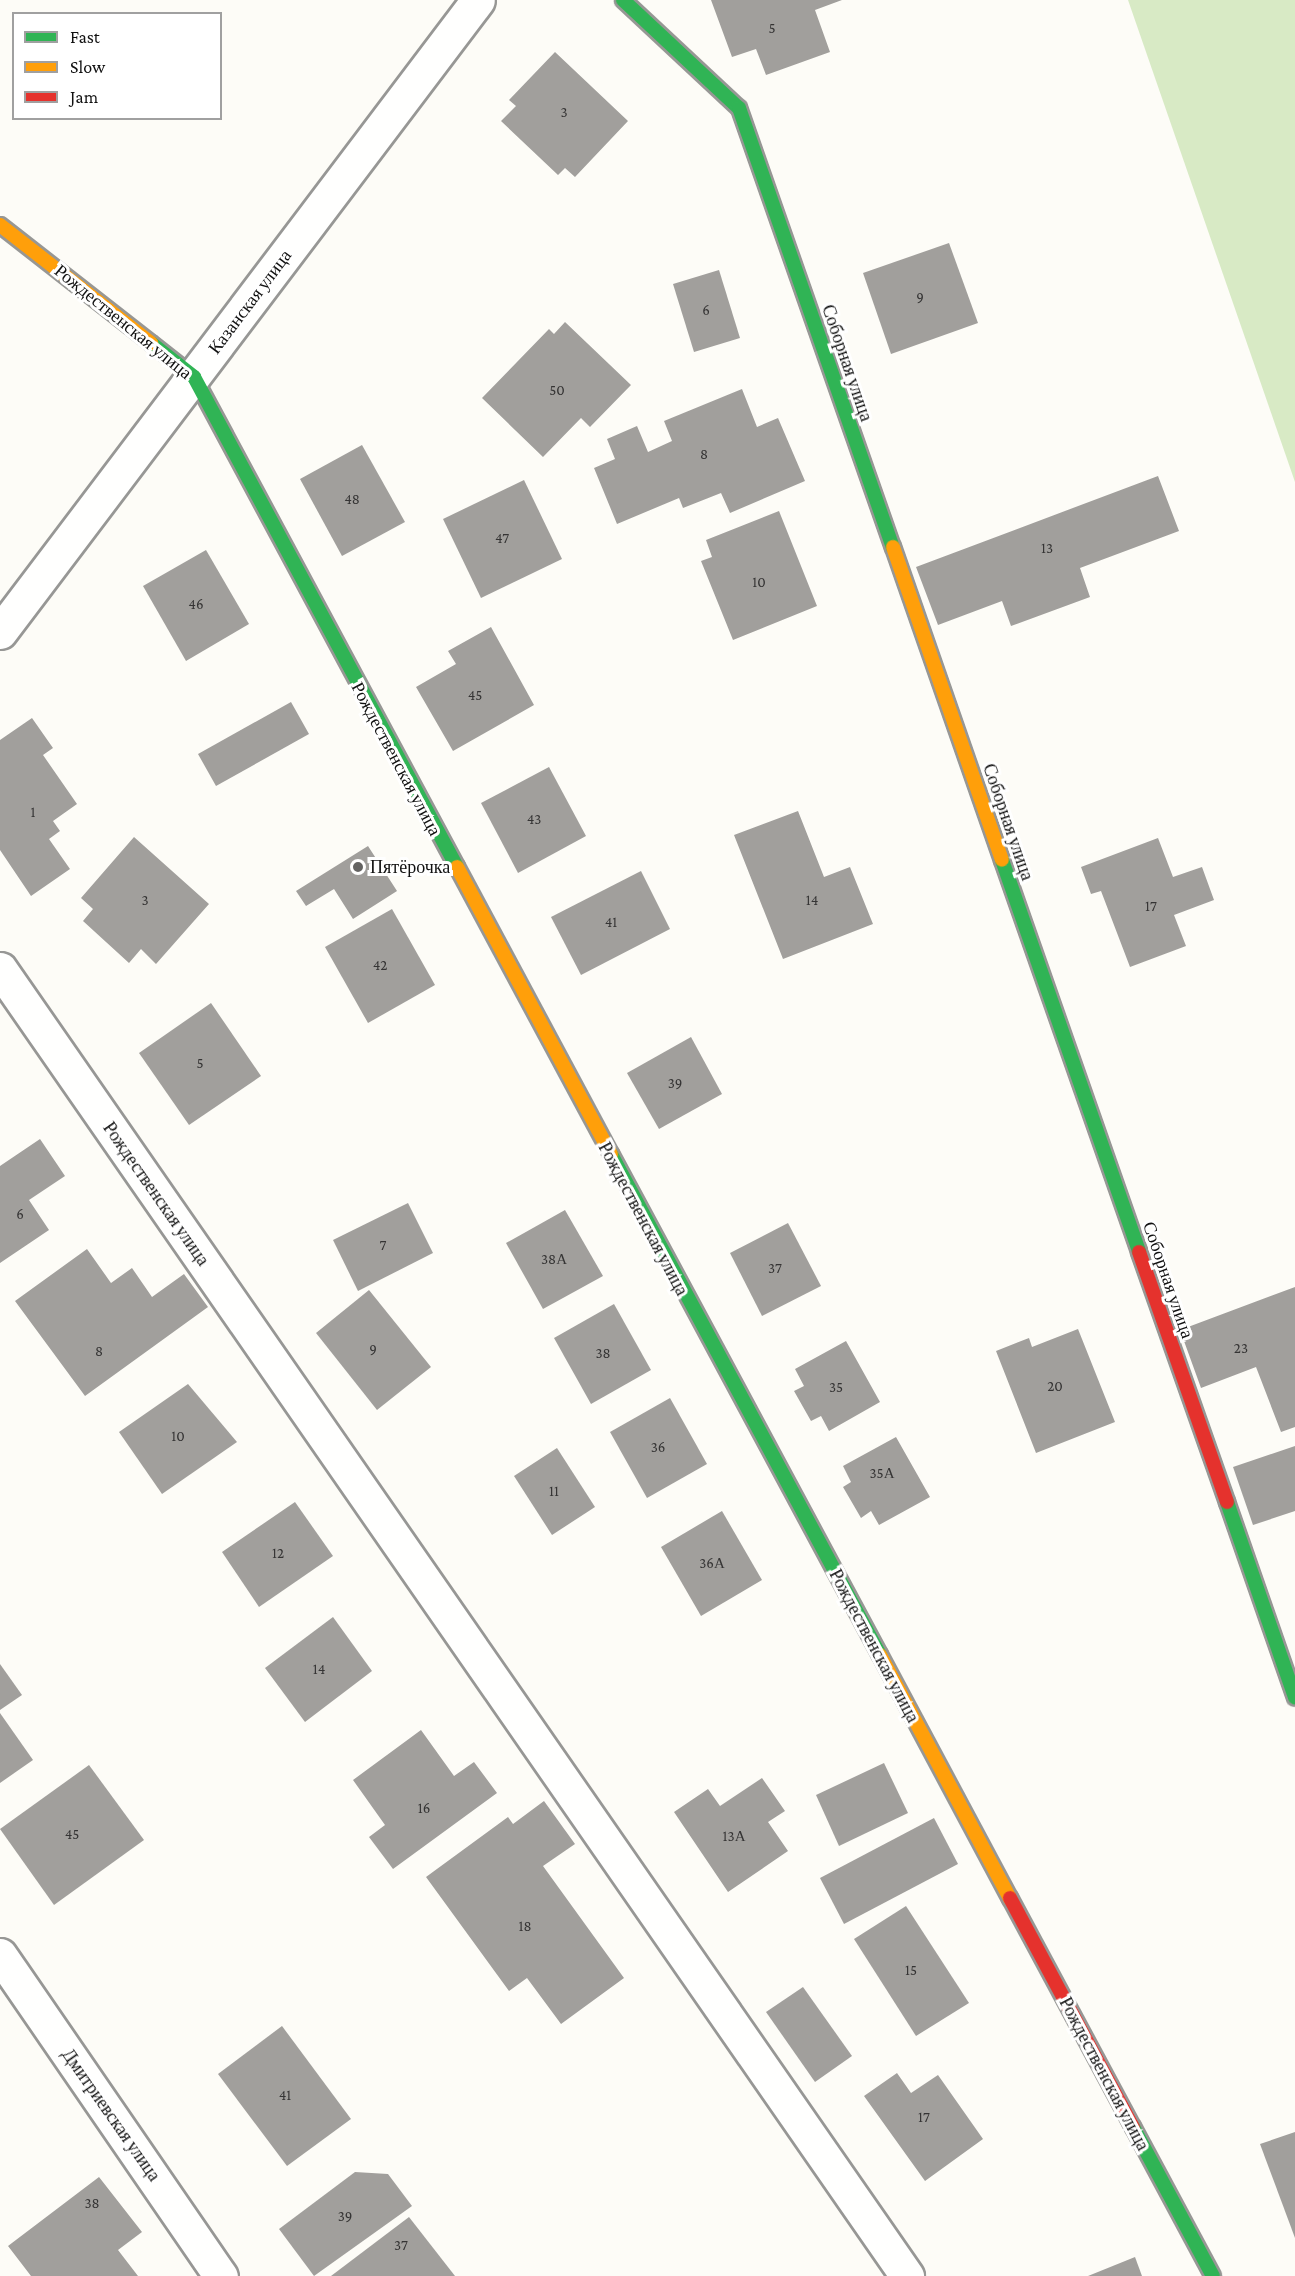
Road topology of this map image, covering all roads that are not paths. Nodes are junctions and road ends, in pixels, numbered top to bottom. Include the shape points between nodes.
1 (478, 0) edge
2 (623, 0) edge
3 (0, 225) edge
4 (194, 377) junction
5 (0, 632) edge
6 (0, 969) edge
7 (1295, 1697) edge
8 (0, 1955) edge
9 (221, 2276) edge
10 (908, 2276) edge
11 (1213, 2276) edge

1 - 4 street, Казанская улица
2 - 7 street, Соборная улица via 739,108
3 - 4 street, Рождественская улица
4 - 5 street, Казанская улица
4 - 11 street, Рождественская улица
6 - 10 street, Рождественская улица
8 - 9 street, Дмитриевская улица

